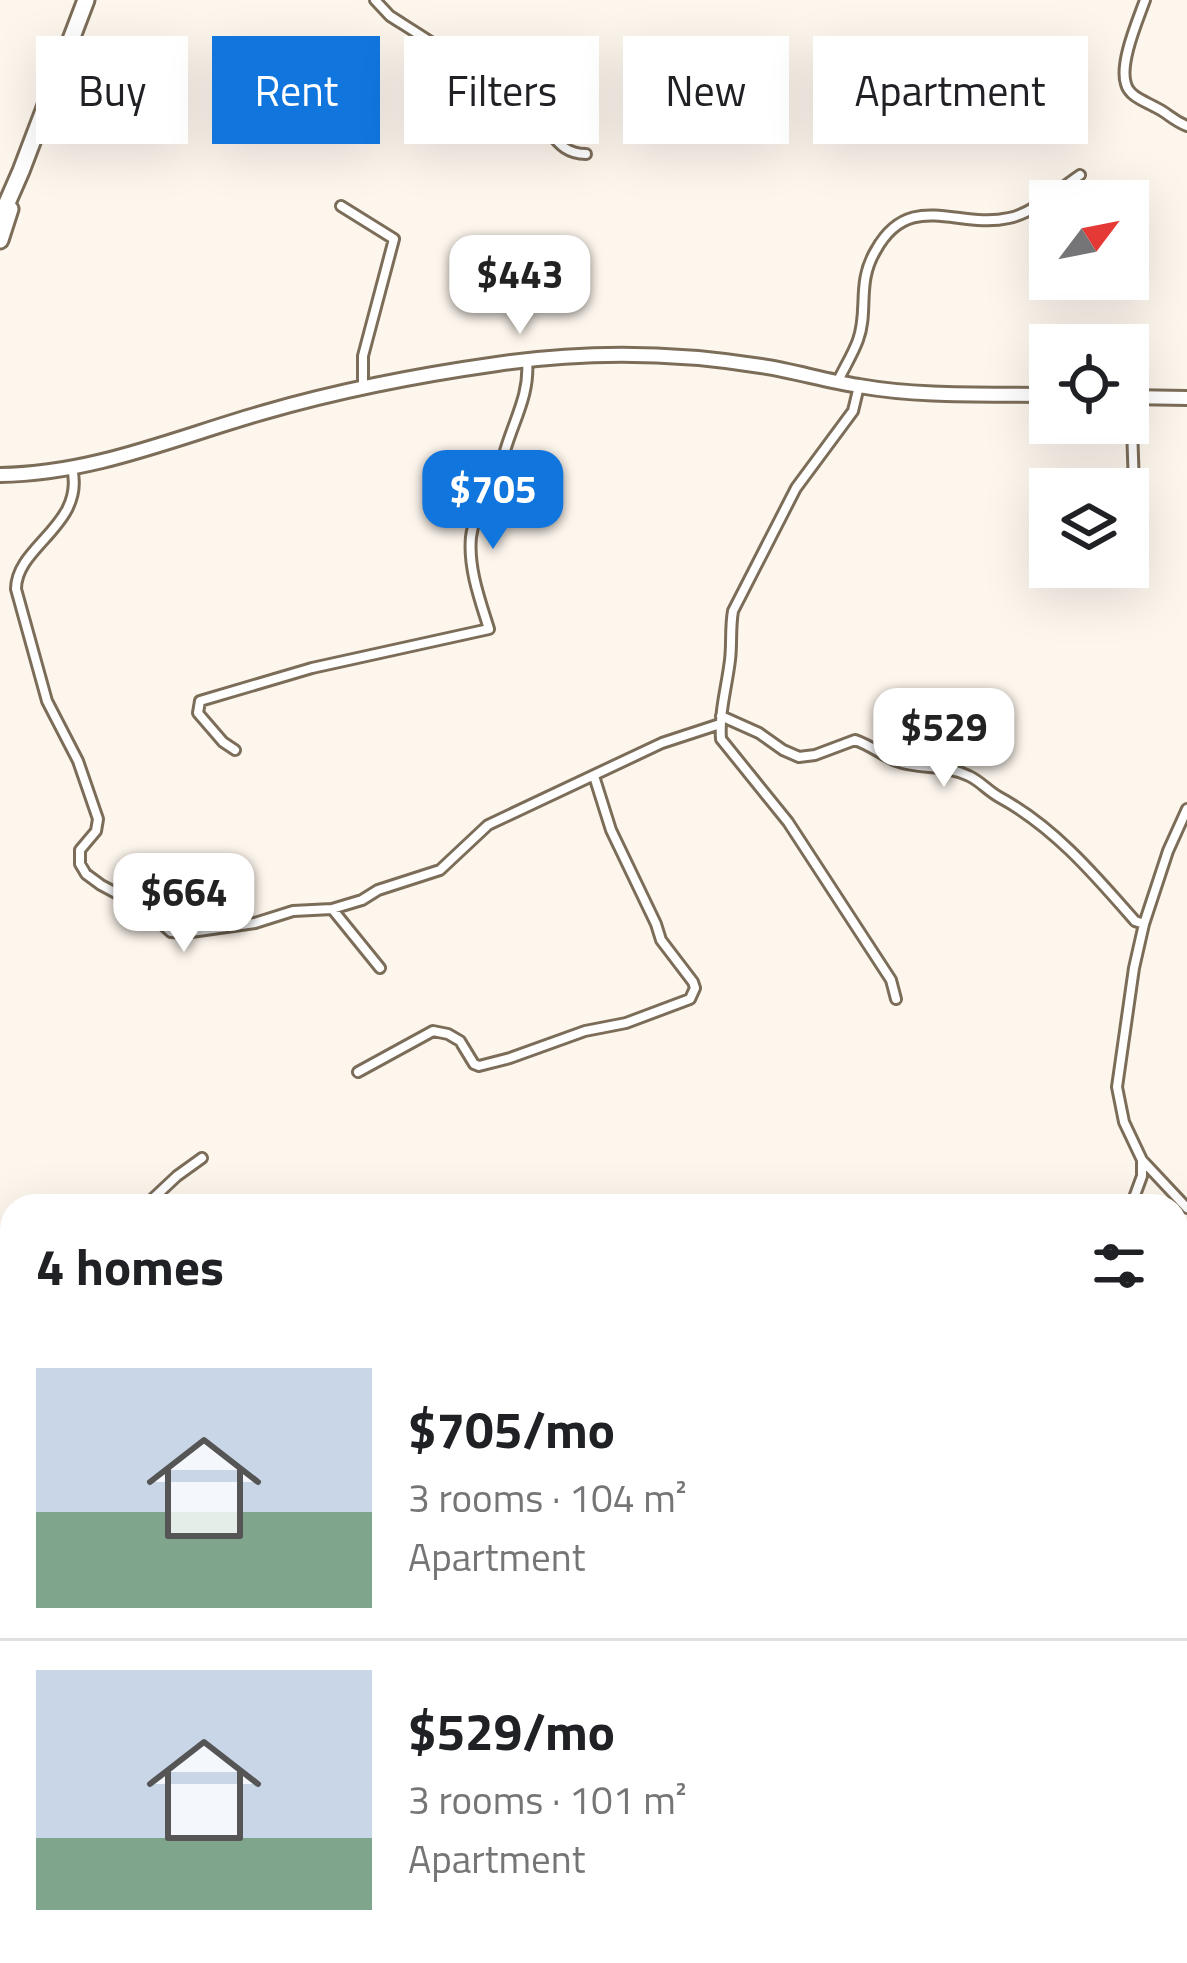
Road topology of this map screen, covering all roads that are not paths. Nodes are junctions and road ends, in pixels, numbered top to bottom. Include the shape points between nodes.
1 (86, 0) edge
2 (375, 0) edge
3 (1144, 0) edge
4 (1187, 126) edge
5 (586, 154) dead end
6 (21, 171) junction
7 (1079, 175) dead end
8 (341, 206) dead end
9 (0, 219) edge
10 (0, 241) edge
11 (527, 361) junction
12 (837, 382) junction
13 (859, 386) junction
14 (363, 387) junction
15 (1029, 395) edge
16 (1149, 397) edge
17 (1187, 398) edge
18 (72, 469) junction
19 (0, 475) edge
20 (721, 720) junction
21 (235, 750) dead end
22 (594, 776) junction
23 (1187, 809) edge
24 (332, 909) junction
25 (1144, 924) junction
26 (380, 968) dead end
27 (896, 999) dead end
28 (358, 1072) dead end
29 (202, 1158) dead end
30 (1142, 1160) junction
31 (157, 1194) edge
32 (1135, 1194) edge
33 (1174, 1194) edge

1 - 6 highway
2 - 5 street via 507,95 562,147
3 - 4 street via 1124,81 1137,98
6 - 9 highway
6 - 10 highway
7 - 12 street via 1006,219 924,215 897,224 872,257 858,340
8 - 14 street via 394,239 363,356
11 - 12 street via 718,359
11 - 14 street
11 - 21 street via 526,394 500,479 472,530 489,629 200,701 198,713
12 - 13 street
13 - 15 street
13 - 20 street via 853,411 796,488 733,611
14 - 18 street
16 - 17 street
18 - 19 street
18 - 24 street via 70,501 23,566 16,589 47,700 98,819 80,850 82,869 178,933
20 - 22 street
20 - 25 street via 799,757 855,740 896,761 969,776 1031,816
20 - 27 street via 726,748 788,822
22 - 24 street via 488,825 433,873
22 - 28 street via 661,940 693,982 690,1000 479,1066 460,1041 433,1031
23 - 25 street
24 - 26 street
25 - 30 street via 1118,1087
29 - 31 street
30 - 32 street
30 - 33 street

